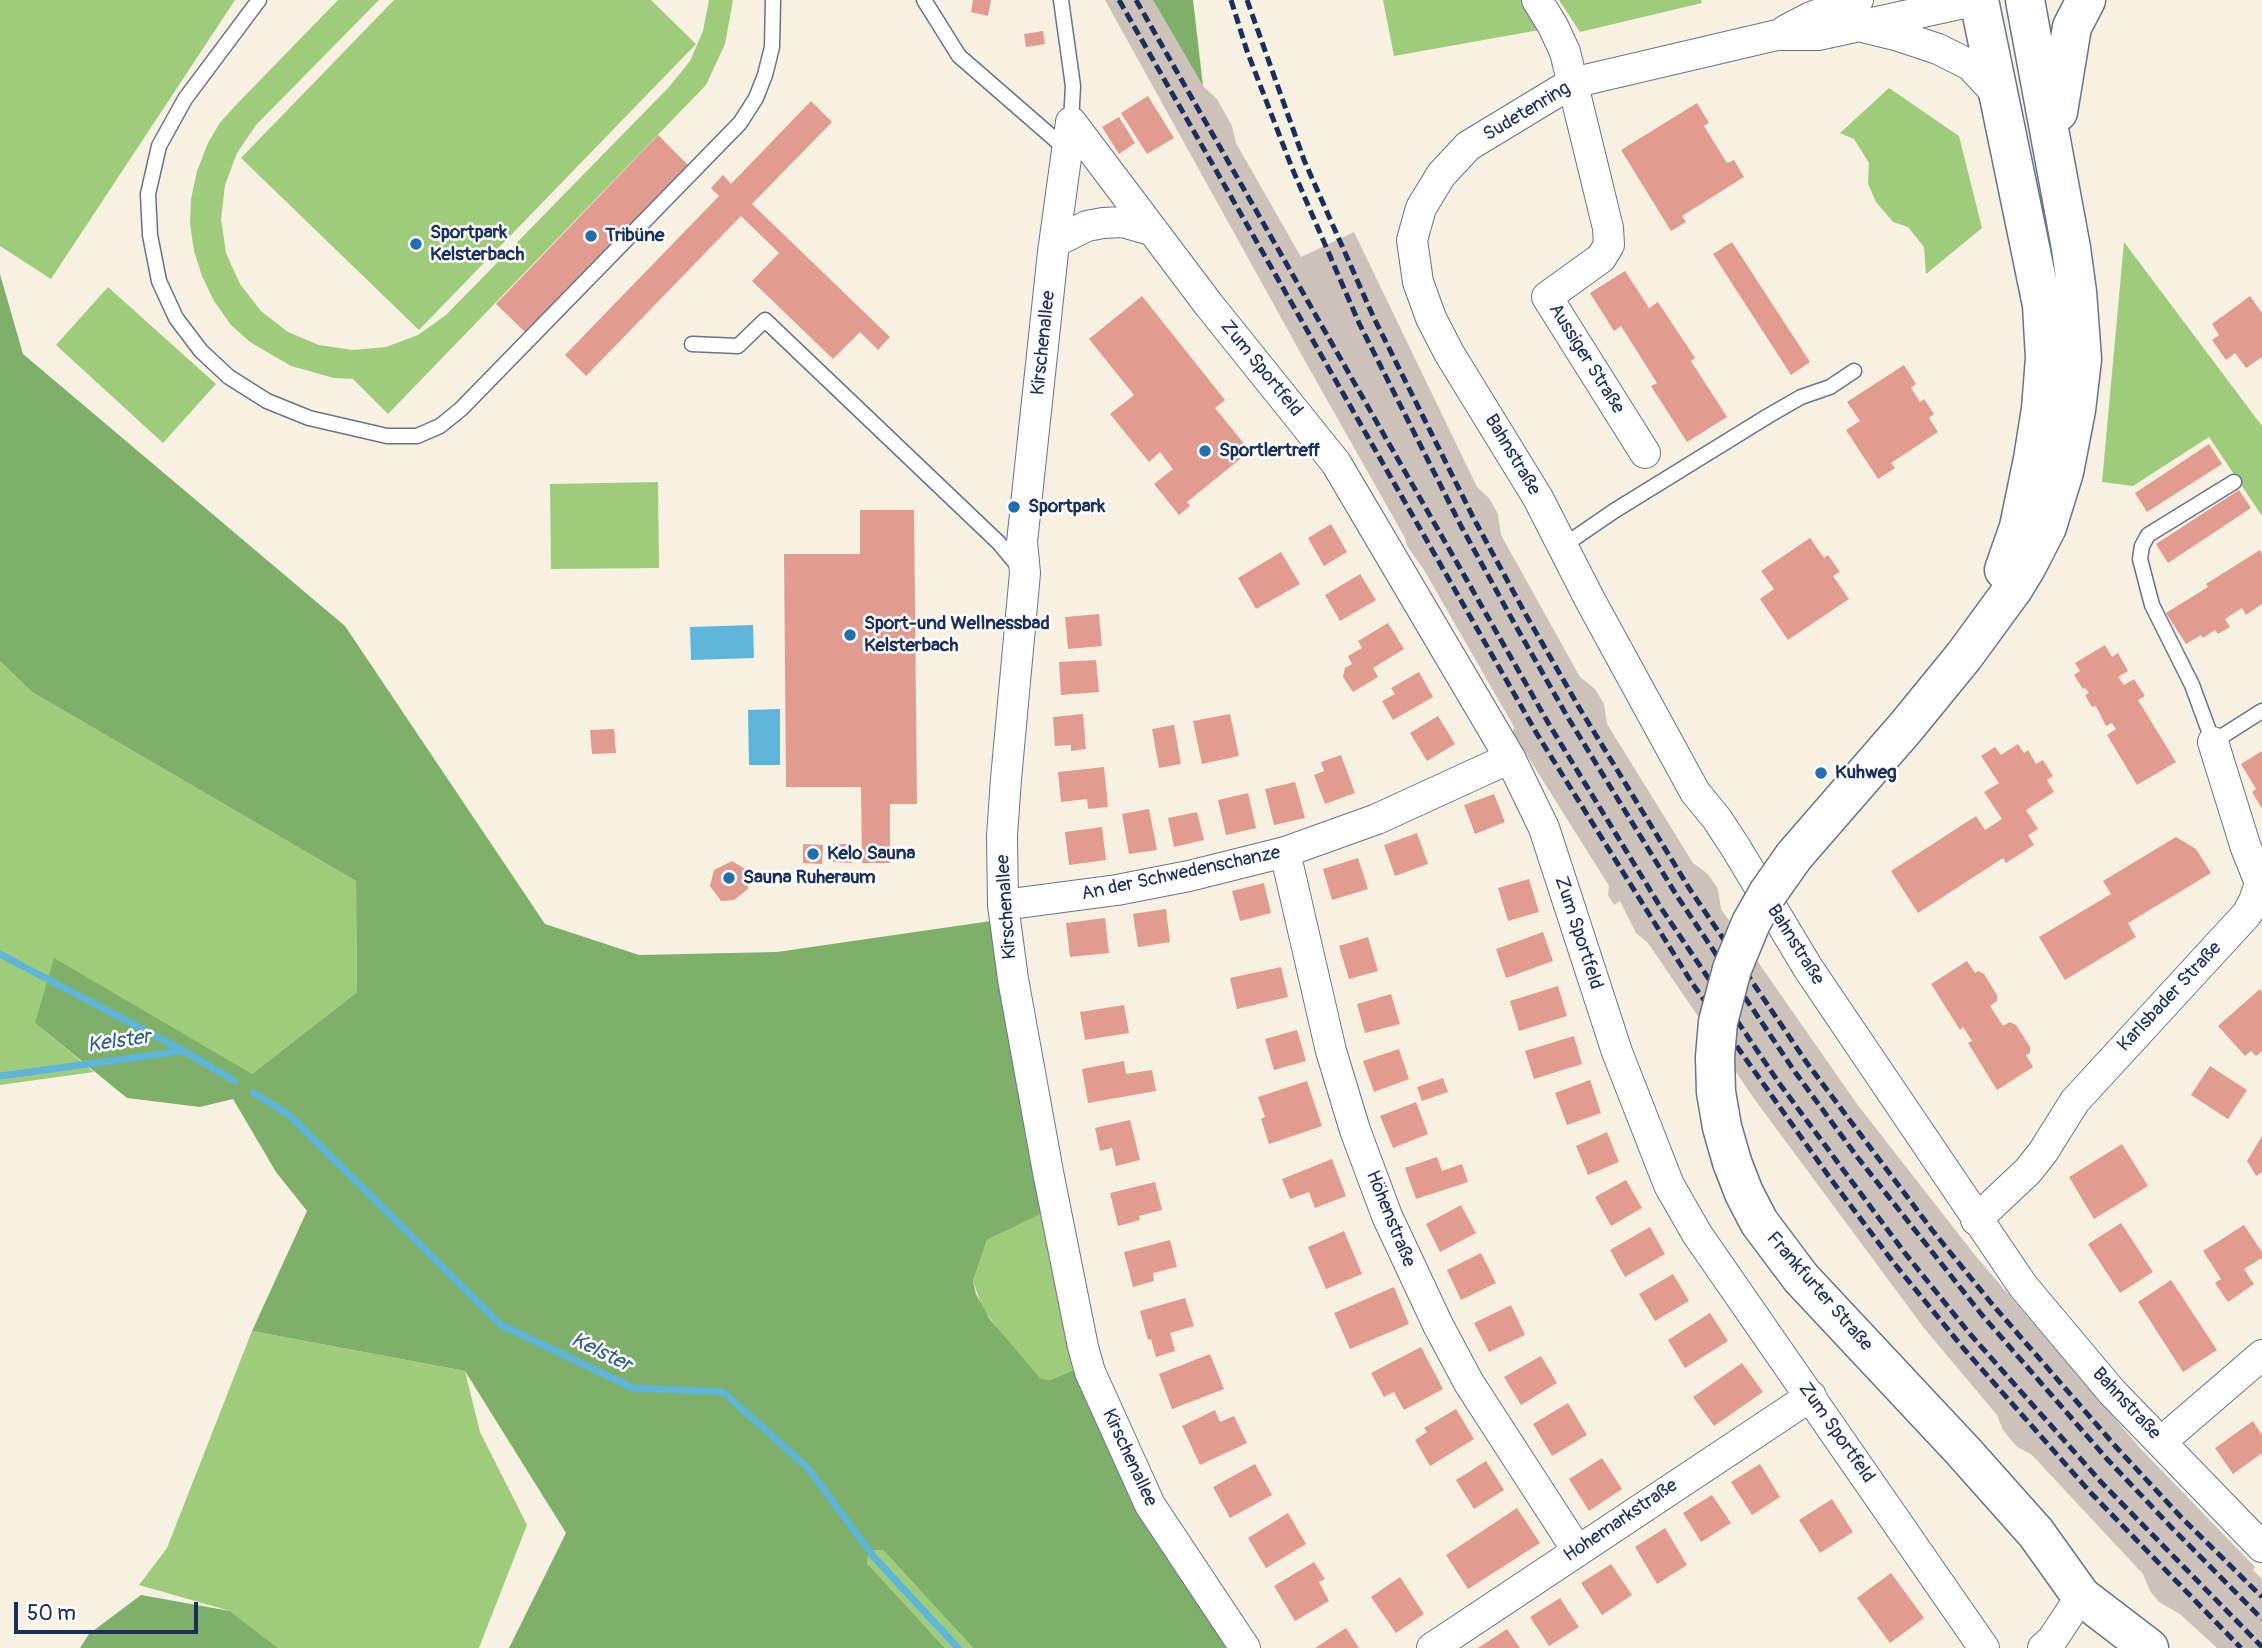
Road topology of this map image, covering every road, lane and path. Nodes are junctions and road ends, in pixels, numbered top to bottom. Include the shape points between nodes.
1 (259, 0) edge
2 (773, 0) edge
3 (924, 0) edge
4 (1061, 0) edge
5 (1537, 0) edge
6 (1978, 0) edge
7 (2025, 0) edge
8 (2086, 0) edge
9 (1858, 13) edge
10 (1572, 83) junction
11 (2000, 97) junction
12 (1068, 135) junction
13 (2053, 149) junction
14 (1151, 230) junction
15 (1055, 242) junction
16 (1418, 282) joint
17 (692, 344) dead end
18 (1854, 372) dead end
19 (1645, 453) dead end
20 (2234, 482) dead end
21 (1563, 546) junction
22 (1024, 573) junction
23 (1973, 642) junction
24 (2262, 710) edge
25 (2213, 742) junction
26 (1510, 758) junction
27 (1285, 852) junction
28 (2260, 897) edge
29 (1003, 905) junction
30 (1976, 1220) junction
31 (2262, 1355) edge
32 (1811, 1395) junction
33 (2161, 1442) junction
34 (2262, 1546) edge
35 (1577, 1550) junction
36 (2081, 1596) junction
37 (1245, 1648) edge
38 (1432, 1648) edge
39 (1984, 1648) edge
40 (2043, 1648) edge
41 (2149, 1648) edge

1 - 2 lane via 185,99 159,146 148,194 159,281 176,318 229,377 267,401 309,418 387,436 417,436 440,426 461,409 740,123 765,75 772,47
3 - 12 lane via 959,55
4 - 12 lane via 1073,86
5 - 10 street via 1565,52
6 - 9 street, Sudetenring
6 - 11 street
7 - 13 street, Frankfurter Straße
8 - 13 street via 2072,27
9 - 10 street, Sudetenring via 1818,35 1777,35
9 - 11 street via 1899,36 1970,65
10 - 16 street, Sudetenring via 1468,146 1441,175 1421,208 1412,240
10 - 19 street, Aussiger Straße via 1609,245 1601,258 1547,297
11 - 23 street via 2042,305 2045,358 2041,409 2019,527
12 - 14 street, Zum Sportfeld
12 - 15 street, Kirschenallee
13 - 23 street, Frankfurter Straße via 2077,292 2082,359 2076,410 2047,527 2028,566
14 - 15 street via 1123,222 1103,223
14 - 26 street, Zum Sportfeld via 1336,463
15 - 22 street, Kirschenallee via 1022,542
16 - 21 street, Bahnstraße via 1449,353
17 - 22 lane via 738,346 765,320 999,543
18 - 21 lane via 1768,416
20 - 25 lane via 2148,535 2140,559 2152,605 2192,685
21 - 30 street, Bahnstraße via 1695,792 1730,838 1808,968
22 - 29 street, Kirschenallee via 1002,836
23 - 36 street, Frankfurter Straße, bridge via 1768,893 1732,969 1718,1022 1716,1092 1732,1162 1759,1222 1786,1259 2026,1523
24 - 25 lane
25 - 28 street, Karlsbader Straße
26 - 27 street, An der Schwedenschanze via 1377,818
26 - 32 street, Zum Sportfeld via 1545,828 1617,1052 1669,1185 1697,1234
27 - 29 street, An der Schwedenschanze via 1117,890
27 - 35 street, Höhenstraße via 1331,1051 1387,1216 1469,1383
28 - 30 street, Karlsbader Straße via 2075,1101 2028,1171
29 - 37 street, Kirschenallee via 1048,1172 1090,1372 1150,1505
30 - 33 street, Bahnstraße via 2023,1286 2112,1392
31 - 33 street
32 - 35 street, Hohemarkstraße
32 - 39 street, Zum Sportfeld
33 - 34 street, Bahnstraße
35 - 38 street, Hohemarkstraße
36 - 40 street
36 - 41 street, Frankfurter Straße

